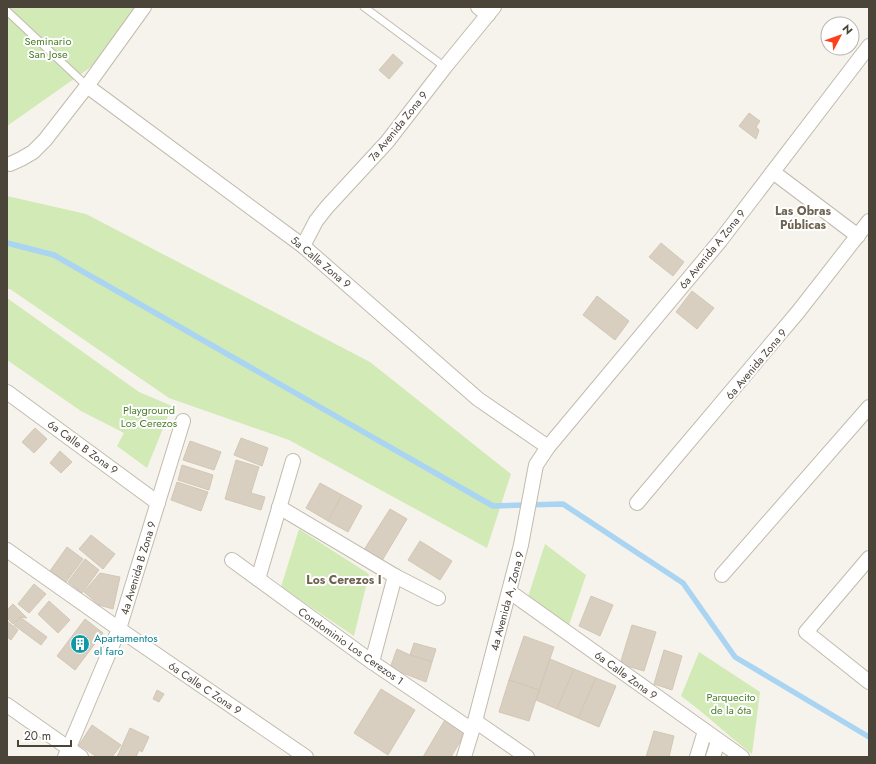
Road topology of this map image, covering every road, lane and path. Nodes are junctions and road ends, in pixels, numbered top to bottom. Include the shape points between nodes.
1 (144, 7) edge
2 (364, 7) edge
3 (486, 10) edge
4 (7, 11) edge
5 (869, 46) edge
6 (445, 67) junction
7 (87, 86) junction
8 (10, 164) dead end
9 (773, 172) junction
10 (869, 221) edge
11 (858, 236) junction
12 (303, 246) junction
13 (7, 392) edge
14 (869, 407) edge
15 (184, 421) dead end
16 (548, 447) junction
17 (293, 462) dead end
18 (158, 503) junction
19 (637, 503) dead end
20 (279, 507) junction
21 (7, 550) edge
22 (869, 558) edge
23 (232, 560) dead end
24 (722, 575) dead end
25 (394, 576) junction
26 (258, 579) junction
27 (510, 592) junction
28 (438, 598) dead end
29 (119, 629) junction
30 (372, 662) junction
31 (869, 682) edge
32 (7, 705) edge
33 (474, 726) junction
34 (705, 731) junction
35 (718, 741) junction
36 (67, 753) edge
37 (81, 757) edge
38 (306, 757) edge
39 (464, 757) edge
40 (527, 757) edge
41 (697, 757) edge
42 (713, 757) edge
43 (742, 757) edge

1 - 7 street
2 - 6 lane
3 - 6 street, 7a Avenida Zona 9
4 - 7 lane
5 - 9 street, 6a Avenida A Zona 9
6 - 12 street, 7a Avenida Zona 9 via 387,142 316,221
7 - 8 street via 45,140 33,152
7 - 12 street, 5a Calle Zona 9
9 - 11 street
9 - 16 street, 6a Avenida A Zona 9 via 720,240
10 - 11 street, 6a Avenida Zona 9
11 - 19 street, 6a Avenida Zona 9 via 794,318
12 - 16 street, 5a Calle Zona 9 via 478,399
13 - 18 street, 6a Calle B Zona 9
14 - 24 street
15 - 18 street, 4a Avenida B Zona 9
16 - 27 street, 4a Avenida A, Zona 9 via 536,465 522,545
17 - 20 street
18 - 29 street, 4a Avenida B Zona 9
20 - 25 street
20 - 26 street
21 - 29 street, 6a Calle C Zona 9
22 - 31 street via 806,632
23 - 26 street, Condominio Los Cerezos 1
25 - 28 street
25 - 30 street
26 - 30 street, Condominio Los Cerezos 1
27 - 33 street, 4a Avenida A, Zona 9
27 - 34 street, 6a Calle Zona 9
29 - 36 street, 4a Avenida B Zona 9
29 - 38 street, 6a Calle C Zona 9
30 - 33 street, Condominio Los Cerezos 1
32 - 36 street
33 - 39 street, 4a Avenida A, Zona 9
33 - 40 street
34 - 35 street, 6a Calle Zona 9
34 - 41 street
35 - 42 street
35 - 43 street, 6a Calle Zona 9
36 - 37 street

